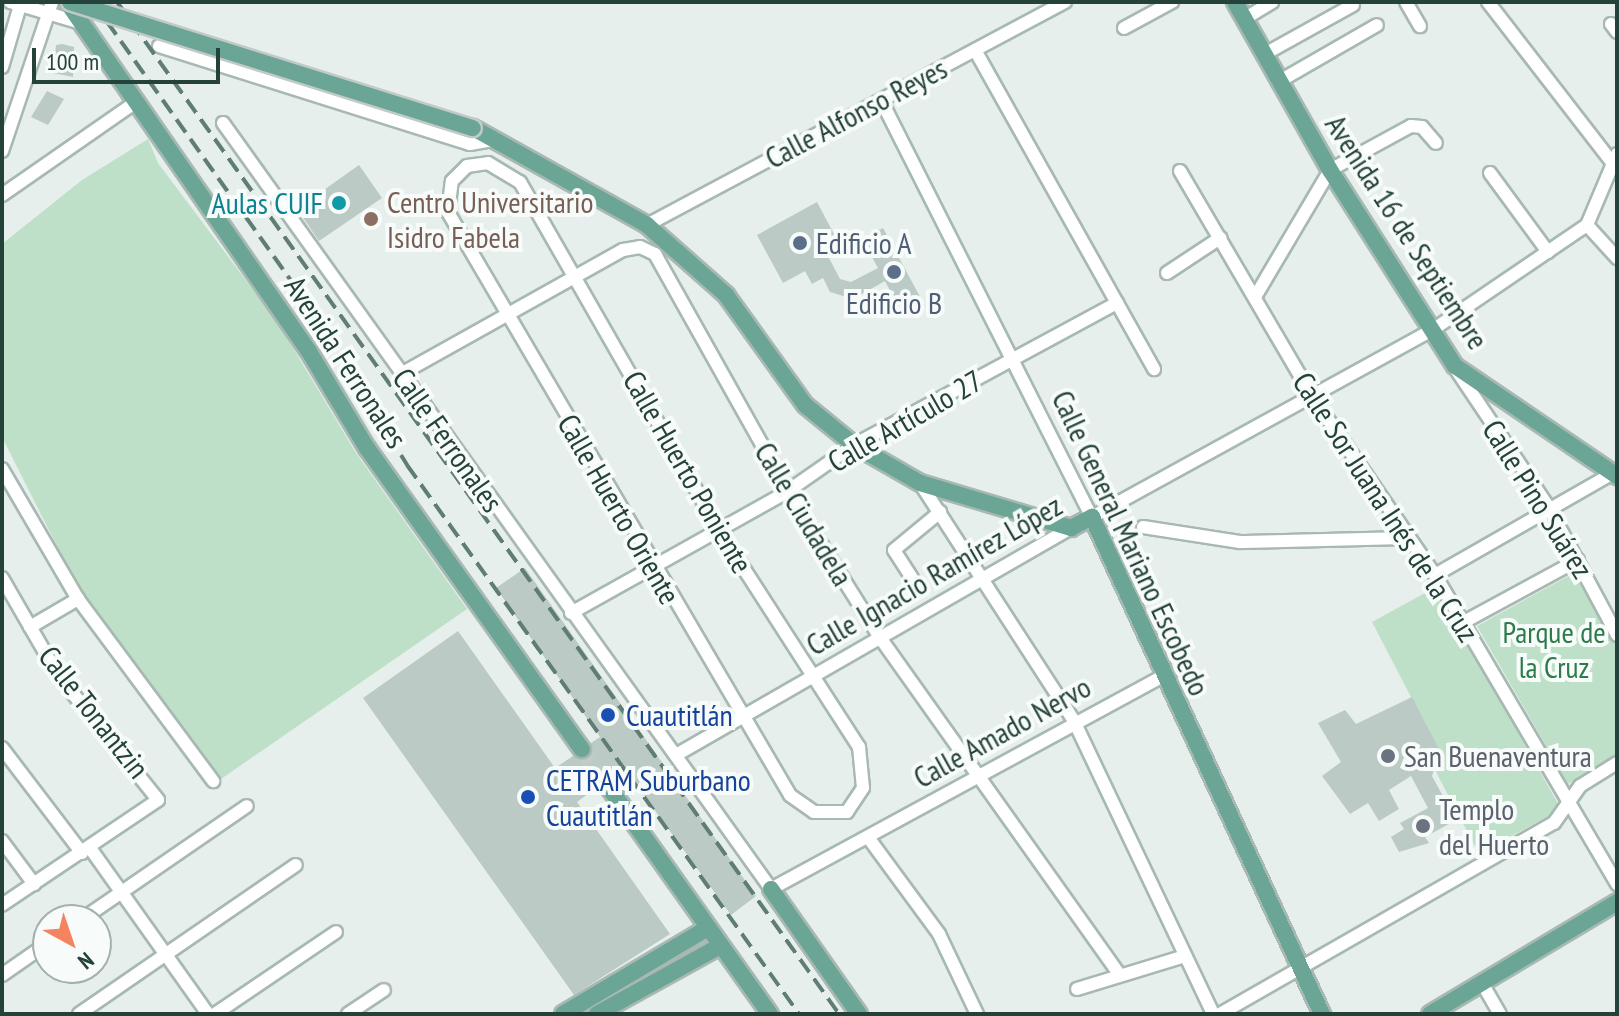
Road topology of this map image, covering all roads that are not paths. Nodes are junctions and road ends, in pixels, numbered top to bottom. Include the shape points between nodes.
1 (68, 2) edge
2 (1065, 2) edge
3 (1172, 2) edge
4 (1235, 2) edge
5 (1272, 2) edge
6 (1406, 2) edge
7 (1488, 2) edge
8 (16, 3) edge
9 (1353, 5) dead end
10 (51, 8) edge
11 (2, 9) edge
12 (86, 16) junction
13 (1244, 19) junction
14 (1377, 25) dead end
15 (1420, 26) dead end
16 (1124, 28) dead end
17 (159, 46) dead end
18 (975, 50) junction
19 (1263, 55) junction
20 (2, 67) edge
21 (1278, 82) junction
22 (881, 100) junction
23 (137, 101) junction
24 (223, 123) dead end
25 (6, 129) edge
26 (493, 140) junction
27 (1436, 143) dead end
28 (2, 151) edge
29 (1615, 159) edge
30 (467, 166) joint
31 (1330, 170) junction
32 (1180, 171) dead end
33 (1490, 173) dead end
34 (2, 195) edge
35 (647, 225) junction
36 (1587, 225) junction
37 (1220, 238) junction
38 (1548, 252) junction
39 (1617, 258) edge
40 (1167, 273) dead end
41 (575, 276) junction
42 (1255, 297) junction
43 (1117, 303) junction
44 (508, 315) junction
45 (1431, 331) junction
46 (1013, 360) junction
47 (1455, 366) junction
48 (1154, 369) dead end
49 (401, 374) junction
50 (1312, 396) junction
51 (854, 445) junction
52 (2, 469) edge
53 (1615, 475) edge
54 (920, 483) junction
55 (788, 491) junction
56 (1549, 508) junction
57 (940, 512) junction
58 (1092, 517) junction
59 (1143, 527) dead end
60 (1071, 528) junction
61 (719, 530) junction
62 (1409, 538) junction
63 (1578, 560) junction
64 (652, 567) junction
65 (982, 574) junction
66 (1435, 575) junction
67 (2, 578) edge
68 (912, 578) dead end
69 (78, 599) junction
70 (571, 613) junction
71 (1462, 623) junction
72 (30, 627) junction
73 (1617, 635) edge
74 (881, 639) junction
75 (813, 676) junction
76 (1163, 676) junction
77 (743, 717) junction
78 (1074, 721) junction
79 (2, 748) edge
80 (582, 749) tunnel mouth
81 (676, 755) junction
82 (1617, 763) edge
83 (980, 774) junction
84 (213, 781) dead end
85 (605, 782) tunnel mouth
86 (1570, 800) junction
87 (247, 806) dead end
88 (847, 812) joint
89 (870, 840) junction
90 (2, 841) edge
91 (86, 850) junction
92 (296, 865) dead end
93 (34, 884) junction
94 (1617, 884) edge
95 (771, 889) junction
96 (121, 892) junction
97 (1617, 902) edge
98 (104, 904) edge
99 (2, 905) edge
100 (708, 928) junction
101 (336, 932) dead end
102 (720, 946) junction
103 (32, 954) edge
104 (166, 955) junction
105 (1185, 956) junction
106 (1301, 969) junction
107 (1118, 972) junction
108 (2, 975) edge
109 (1482, 983) junction
110 (1077, 989) dead end
111 (384, 990) dead end
112 (600, 992) junction
113 (603, 1010) edge
114 (79, 1014) edge
115 (208, 1014) edge
116 (215, 1014) edge
117 (348, 1014) edge
118 (563, 1014) edge
119 (770, 1014) edge
120 (859, 1014) edge
121 (977, 1014) edge
122 (1213, 1014) edge
123 (1220, 1014) edge
124 (1322, 1014) edge
125 (1430, 1014) edge
126 (1500, 1014) edge

1 - 12 main road, bridge
2 - 18 street, Calle Alfonso Reyes
3 - 16 street
4 - 13 main road, Avenida 16 de Septiembre
5 - 13 street
6 - 15 street
7 - 29 street
8 - 10 street
8 - 11 street
8 - 20 street
9 - 19 street
10 - 12 street
10 - 25 street
12 - 23 main road, Avenida Ferronales
12 - 26 main road, bridge via 473,128
13 - 19 main road, Avenida 16 de Septiembre
14 - 21 street
17 - 26 street via 470,144
18 - 22 street, Calle Alfonso Reyes
18 - 43 street
19 - 21 main road, Avenida 16 de Septiembre
21 - 31 main road, Avenida 16 de Septiembre
22 - 35 street, Calle Alfonso Reyes
22 - 46 street, Calle General Mariano Escobedo
23 - 34 street
23 - 80 main road, Avenida Ferronales via 367,448
24 - 49 street, Calle Ferronales
25 - 28 street
26 - 35 main road
27 - 31 street via 1422,127 1411,126
29 - 36 street
30 - 41 street, Calle Huerto Poniente via 488,163 520,182
30 - 44 street, Calle Huerto Oriente via 452,181 448,212
31 - 42 street
31 - 45 main road, Avenida 16 de Septiembre
32 - 37 street, Calle Sor Juana Inés de la Cruz
33 - 38 street
35 - 51 main road via 726,295 805,405
36 - 38 street, Calle Ignacio Ramírez López
36 - 39 street
37 - 40 street
37 - 42 street, Calle Sor Juana Inés de la Cruz
38 - 45 street, Calle Ignacio Ramírez López
41 - 44 street
41 - 55 street, Calle Ciudadela via 640,247 655,254
41 - 61 street, Calle Huerto Poniente
42 - 50 street, Calle Sor Juana Inés de la Cruz
43 - 46 street, Calle Artículo 27
43 - 48 street
44 - 49 street
44 - 64 street, Calle Huerto Oriente
45 - 47 main road, Avenida 16 de Septiembre
45 - 50 street, Calle Ignacio Ramírez López
46 - 51 street, Calle Artículo 27
46 - 58 street, Calle General Mariano Escobedo
47 - 53 main road, Avenida 16 de Septiembre
47 - 56 street, Calle Pino Suárez
49 - 70 street, Calle Ferronales
50 - 58 street, Calle Ignacio Ramírez López
50 - 62 street, Calle Sor Juana Inés de la Cruz
51 - 54 main road
51 - 55 street, Calle Artículo 27
52 - 69 street
53 - 56 street
54 - 57 street
54 - 60 main road
55 - 61 street, Calle Artículo 27
55 - 74 street, Calle Ciudadela
56 - 63 street, Calle Pino Suárez
56 - 66 street
57 - 65 street
57 - 68 street via 894,550
58 - 60 main road, Calle Ignacio Ramírez López
58 - 76 main road, Calle General Mariano Escobedo
59 - 62 street via 1240,542
60 - 65 street, Calle Ignacio Ramírez López
61 - 64 street, Calle Artículo 27
61 - 75 street, Calle Huerto Poniente
62 - 66 street, Calle Sor Juana Inés de la Cruz
63 - 71 street
63 - 73 street, Calle Pino Suárez
64 - 70 street, Calle Artículo 27
64 - 77 street, Calle Huerto Oriente
65 - 74 street, Calle Ignacio Ramírez López
65 - 78 street
66 - 71 street, Calle Sor Juana Inés de la Cruz
67 - 72 street, Calle Tonantzin
69 - 72 street
69 - 84 street
70 - 81 street, Calle Ferronales
71 - 86 street, Calle Sor Juana Inés de la Cruz
72 - 91 street, Calle Tonantzin via 58,675 155,791 156,804
74 - 75 street, Calle Ignacio Ramírez López
74 - 83 street, Calle Ciudadela
75 - 77 street, Calle Ignacio Ramírez López
75 - 88 street, Calle Huerto Poniente via 859,747 863,788
76 - 78 street, Calle Amado Nervo
76 - 106 main road, Calle General Mariano Escobedo
77 - 81 street, Calle Ignacio Ramírez López
77 - 88 street, Calle Huerto Oriente via 790,795 814,812
78 - 83 street, Calle Amado Nervo
78 - 105 street
79 - 91 street
81 - 95 street
82 - 86 street via 1580,786
83 - 89 street, Calle Amado Nervo
83 - 107 street, Calle Ciudadela
85 - 100 main road
86 - 94 street, Calle Sor Juana Inés de la Cruz
86 - 106 street via 1554,823
87 - 96 street
89 - 95 street, Calle Amado Nervo
89 - 121 street via 939,934
90 - 93 street
91 - 93 street
91 - 96 street
92 - 104 street
93 - 99 street
95 - 120 main road
96 - 98 street
96 - 104 street
97 - 109 main road
100 - 102 main road
100 - 112 main road
101 - 116 street
102 - 113 main road
102 - 119 main road
103 - 108 street
104 - 114 street
104 - 115 street
105 - 107 street via 1138,974
105 - 122 street
106 - 123 street
106 - 124 main road, Calle General Mariano Escobedo
107 - 110 street
109 - 125 main road
109 - 126 street
111 - 117 street
112 - 113 street
112 - 118 main road

